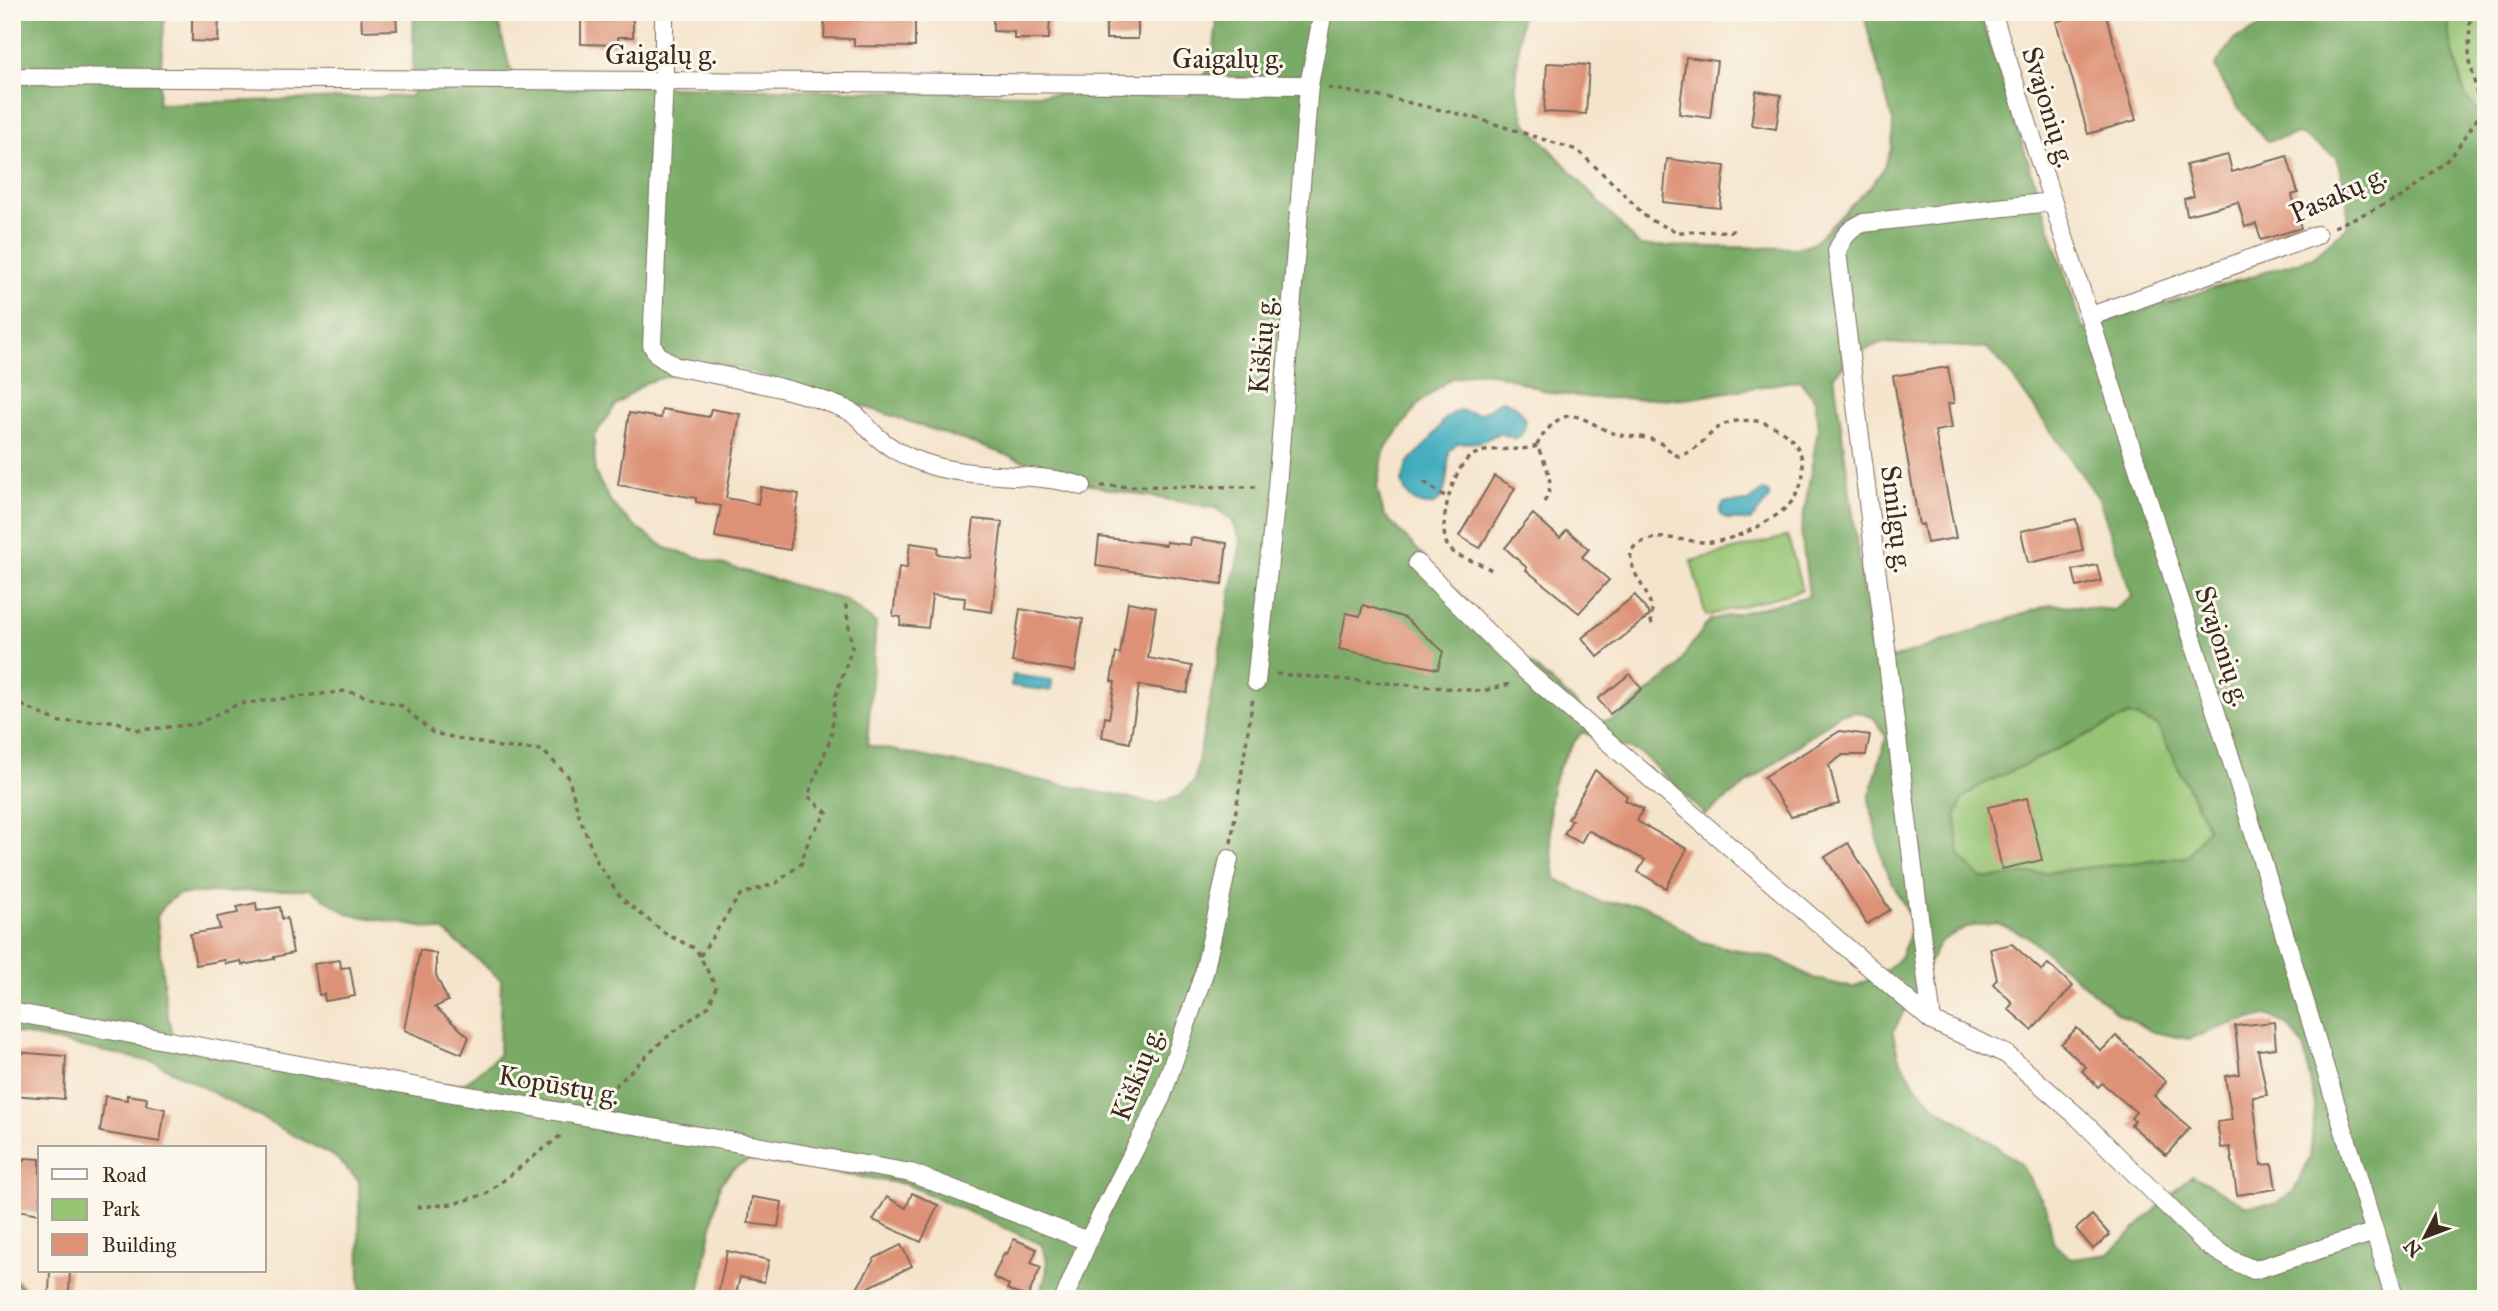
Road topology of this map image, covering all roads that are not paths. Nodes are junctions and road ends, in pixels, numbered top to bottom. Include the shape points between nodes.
1 (664, 12) edge
2 (1323, 12) edge
3 (1992, 12) edge
4 (12, 77) edge
5 (664, 80) junction
6 (1309, 85) junction
7 (2051, 202) junction
8 (2316, 235) road end
9 (2091, 316) junction
10 (1082, 486) road end
11 (1417, 563) dead end
12 (1256, 677) road end
13 (1229, 859) road end
14 (12, 1012) edge
15 (1932, 1021) junction
16 (2375, 1231) junction
17 (1088, 1241) junction
18 (1064, 1299) edge
19 (2395, 1299) edge

1 - 5 street
2 - 6 street, Kiškių g.
3 - 7 street, Svajonių g.
4 - 5 street, Gaigalų g.
5 - 6 street, Gaigalų g.
5 - 10 street via 652,345 658,355 674,366 795,392 848,410 896,450 923,463
6 - 12 street, Kiškių g. via 1277,487
7 - 9 street, Svajonių g.
7 - 15 street, Smilgų g. via 1863,223 1852,228 1837,251
8 - 9 street, Pasakų g.
9 - 16 street, Svajonių g.
11 - 15 street via 1527,672
13 - 17 street, Kiškių g. via 1204,973 1161,1098
14 - 17 street, Kopūstų g. via 911,1173
15 - 16 street via 2006,1054 2077,1116 2206,1244 2234,1261 2254,1270
16 - 19 street, Svajonių g.
17 - 18 street, Kiškių g.

